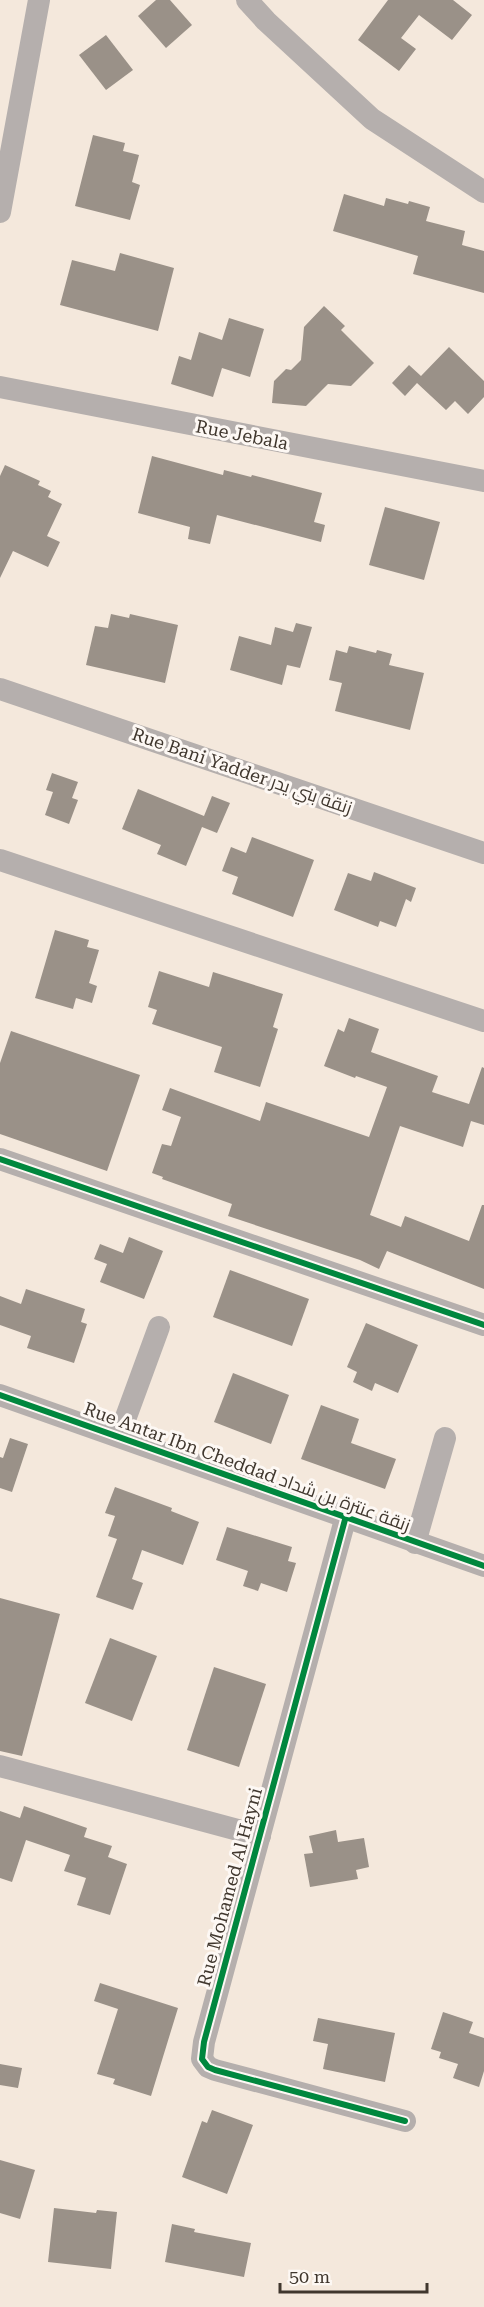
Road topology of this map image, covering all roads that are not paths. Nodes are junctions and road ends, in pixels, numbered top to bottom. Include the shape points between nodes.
1 (247, 0) edge
2 (41, 2) edge
3 (484, 192) edge
4 (0, 212) edge
5 (0, 387) edge
6 (484, 481) edge
7 (0, 689) edge
8 (484, 853) edge
9 (0, 860) edge
10 (484, 1021) edge
11 (0, 1159) edge
12 (484, 1325) edge
13 (159, 1327) dead end
14 (0, 1395) edge
15 (119, 1436) junction
16 (446, 1438) dead end
17 (346, 1516) junction
18 (415, 1543) junction
19 (484, 1566) edge
20 (0, 1766) edge
21 (260, 1836) junction
22 (405, 2121) dead end

1 - 3 street via 372,119
2 - 4 street
5 - 6 street, Rue Jebala
7 - 8 street, Rue Bani Yadder زنقة بني يدر
9 - 10 street
11 - 12 street
13 - 15 street
14 - 15 street, Rue Antar Ibn Cheddad زنقة عنترة بن شداد
15 - 17 street, Rue Antar Ibn Cheddad زنقة عنترة بن شداد
16 - 18 street
17 - 18 street, Rue Antar Ibn Cheddad زنقة عنترة بن شداد
17 - 21 street, Rue Mohamed Al Hayni
18 - 19 street, Rue Antar Ibn Cheddad زنقة عنترة بن شداد
20 - 21 street
21 - 22 street, Rue Mohamed Al Hayni via 202,2059 212,2070

